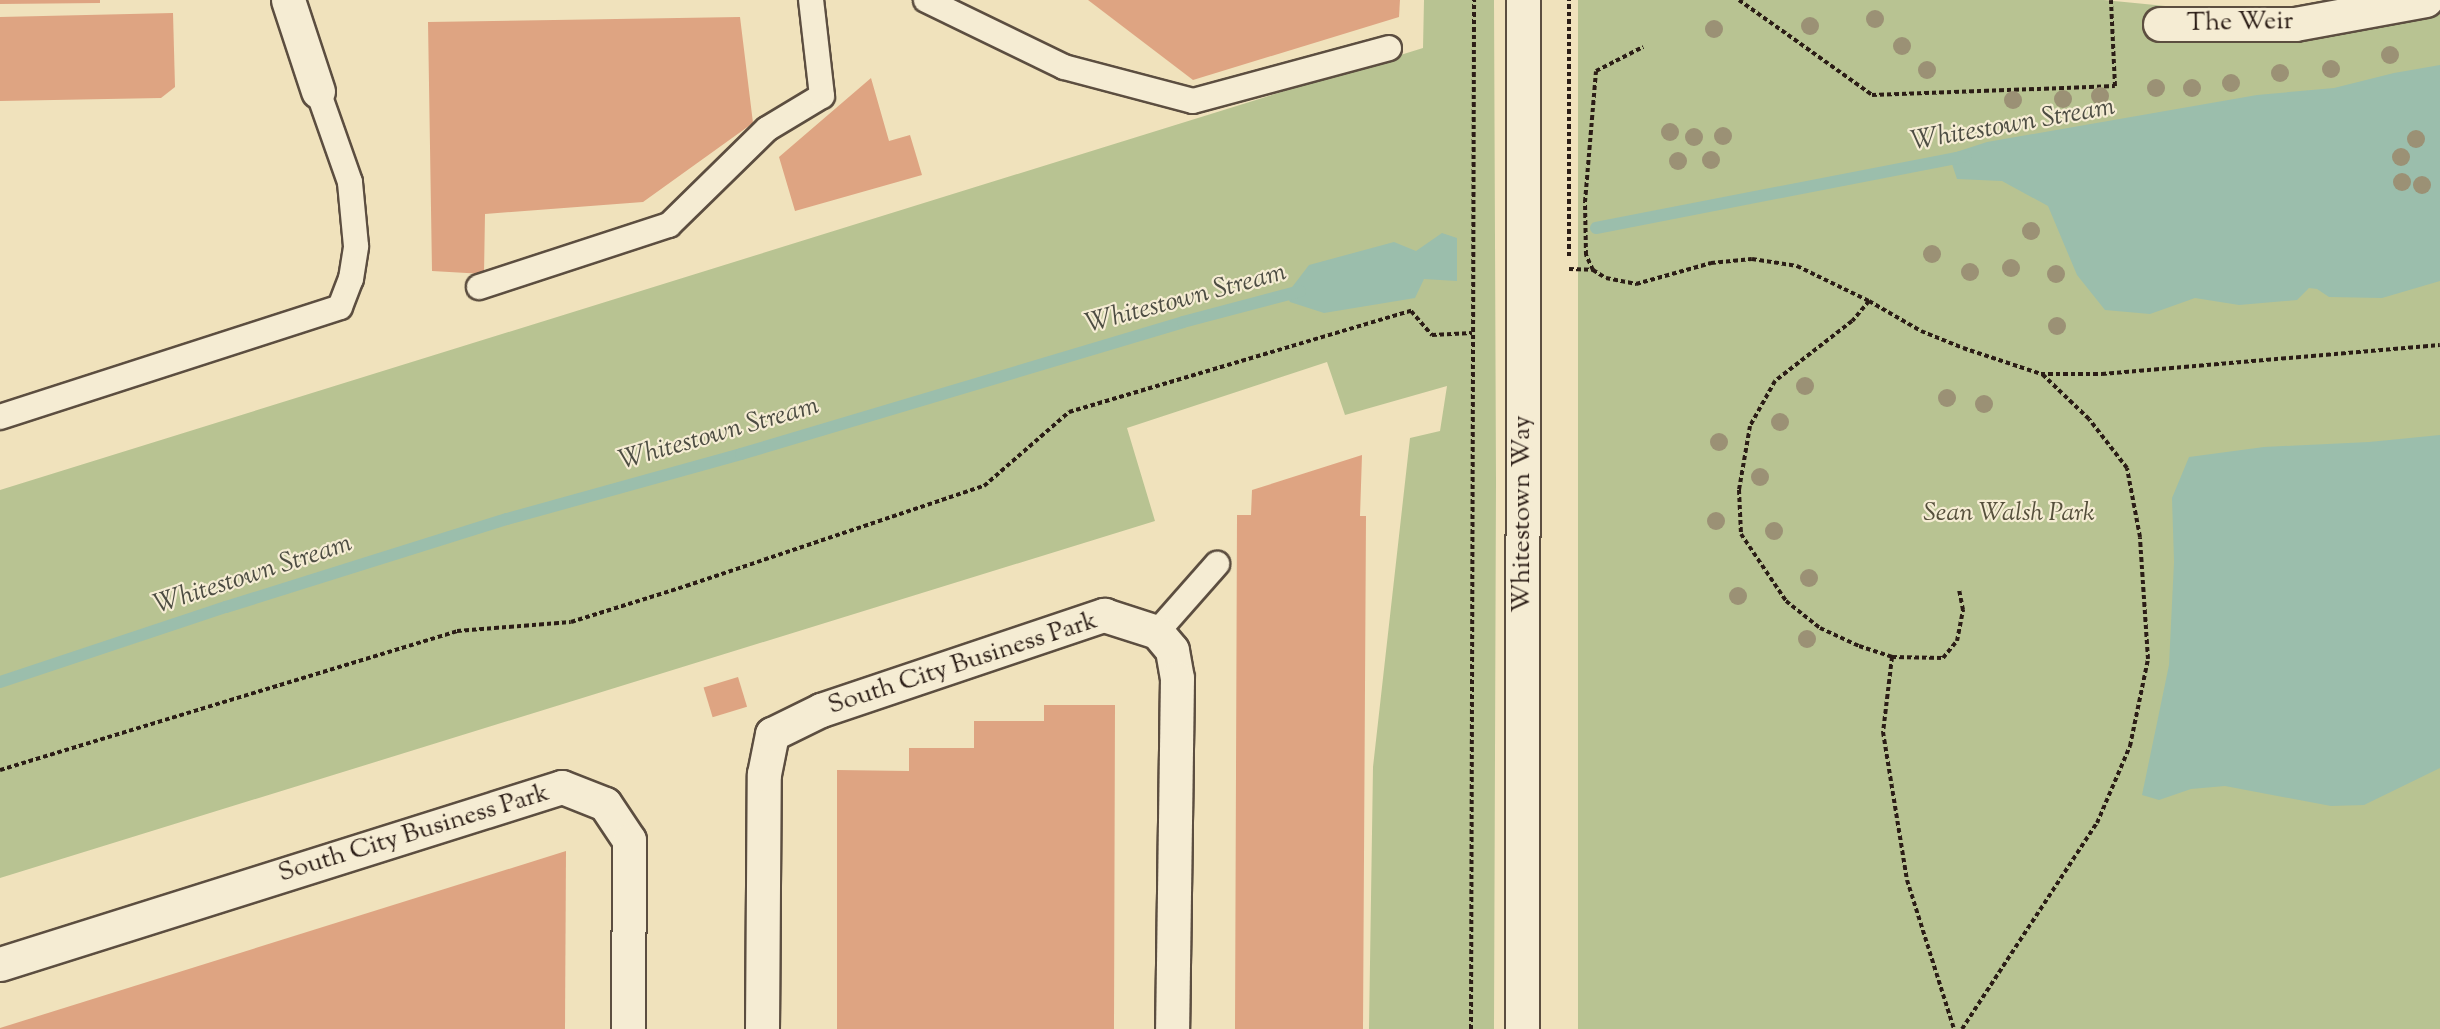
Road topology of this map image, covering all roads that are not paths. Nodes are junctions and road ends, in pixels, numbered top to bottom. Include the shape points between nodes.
1 (288, 0) edge
2 (811, 0) edge
3 (926, 0) edge
4 (1523, 0) edge
5 (2426, 0) edge
6 (2160, 24) dead end
7 (1389, 48) dead end
8 (318, 91) joint
9 (479, 287) dead end
10 (0, 417) edge
11 (1217, 564) dead end
12 (1157, 632) junction
13 (0, 964) edge
14 (628, 1029) edge
15 (762, 1029) edge
16 (1172, 1029) edge
17 (1522, 1029) edge

1 - 8 street
2 - 9 lane via 822,96 767,129 669,225
3 - 7 lane via 1064,67 1193,101
4 - 17 street, Whitestown Way
5 - 6 street, The Weir via 2295,24
8 - 10 lane via 350,182 356,246 351,279 340,307
11 - 12 lane
12 - 15 street, South City Business Park via 1104,615 821,710 772,734 764,774
12 - 16 street via 1172,650 1177,678
13 - 14 street, South City Business Park via 562,787 605,804 629,840

